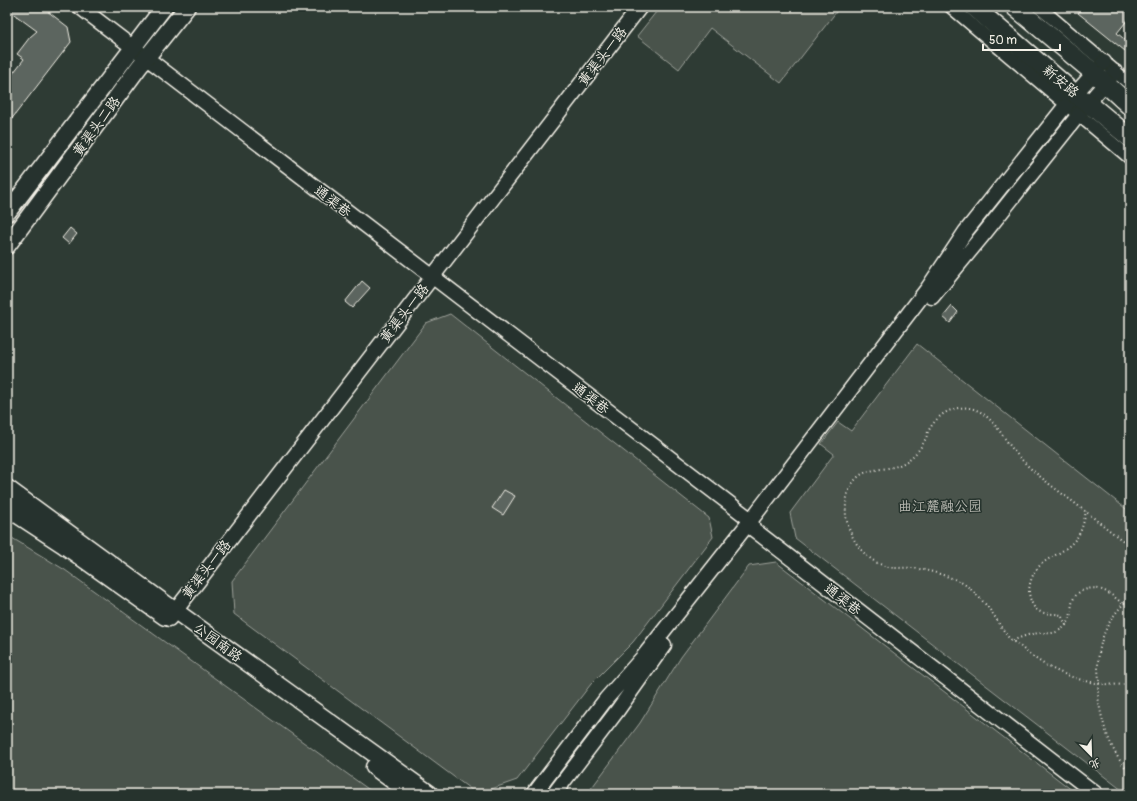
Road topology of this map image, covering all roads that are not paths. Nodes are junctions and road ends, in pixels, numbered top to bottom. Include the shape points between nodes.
1 (80, 7) edge
2 (164, 7) edge
3 (187, 7) edge
4 (640, 7) edge
5 (951, 7) edge
6 (974, 7) edge
7 (1015, 7) edge
8 (1039, 7) edge
9 (132, 48) junction
10 (146, 59) junction
11 (1104, 73) junction
12 (1130, 84) edge
13 (1077, 104) junction
14 (1130, 106) edge
15 (1130, 138) edge
16 (1130, 158) edge
17 (7, 213) edge
18 (7, 246) edge
19 (432, 277) junction
20 (7, 488) edge
21 (7, 508) edge
22 (752, 525) junction
23 (171, 615) junction
24 (411, 794) edge
25 (430, 794) edge
26 (534, 794) edge
27 (554, 794) edge
28 (1096, 794) edge

1 - 9 street, 通渠巷
2 - 9 main road, 黄渠头二路
3 - 10 main road, 黄渠头二路
4 - 19 street, 黄渠头一路
5 - 13 street
6 - 13 main road, 新安路
7 - 11 main road, 新安路
8 - 11 street
9 - 10 street, 通渠巷
9 - 17 main road, 黄渠头二路
10 - 18 main road, 黄渠头二路
10 - 19 street, 通渠巷
11 - 12 street
11 - 13 street
11 - 14 main road, 新安路
13 - 15 main road, 新安路
13 - 16 street
13 - 22 street via 966,231 928,288
19 - 22 street, 通渠巷
19 - 23 street, 黄渠头一路
20 - 23 main road, 公园南路 via 63,528
21 - 23 main road, 公园南路
22 - 26 street via 606,699
22 - 27 street
22 - 28 street, 通渠巷
23 - 24 main road, 公园南路
23 - 25 main road, 公园南路

